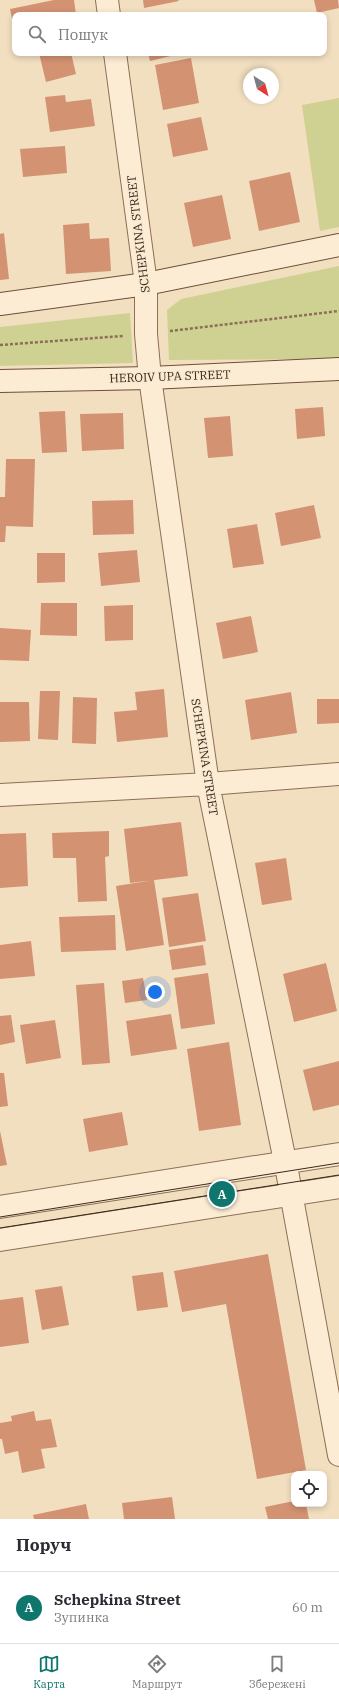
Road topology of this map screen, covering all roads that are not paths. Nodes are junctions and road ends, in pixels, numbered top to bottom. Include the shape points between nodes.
1 (107, 0) edge
2 (109, 12) edge
3 (115, 56) edge
4 (339, 244) edge
5 (146, 284) junction
6 (0, 304) edge
7 (339, 369) edge
8 (150, 378) junction
9 (0, 381) edge
10 (339, 774) edge
11 (208, 784) junction
12 (0, 795) edge
13 (339, 1154) edge
14 (286, 1162) junction
15 (339, 1187) edge
16 (292, 1195) junction
17 (0, 1207) edge
18 (0, 1240) edge
19 (339, 1455) edge

1 - 2 street
3 - 5 street, SCHEPKINA STREET
4 - 5 street
5 - 6 street
5 - 8 street, SCHEPKINA STREET via 146,334
7 - 8 street, HEROIV UPA STREET
8 - 9 street, HEROIV UPA STREET
8 - 11 street, SCHEPKINA STREET
10 - 11 street
11 - 12 street
11 - 14 street, SCHEPKINA STREET
13 - 14 street
14 - 16 street, SCHEPKINA STREET
14 - 17 street
15 - 16 street
16 - 18 street
16 - 19 street, SCHEPKINA STREET

